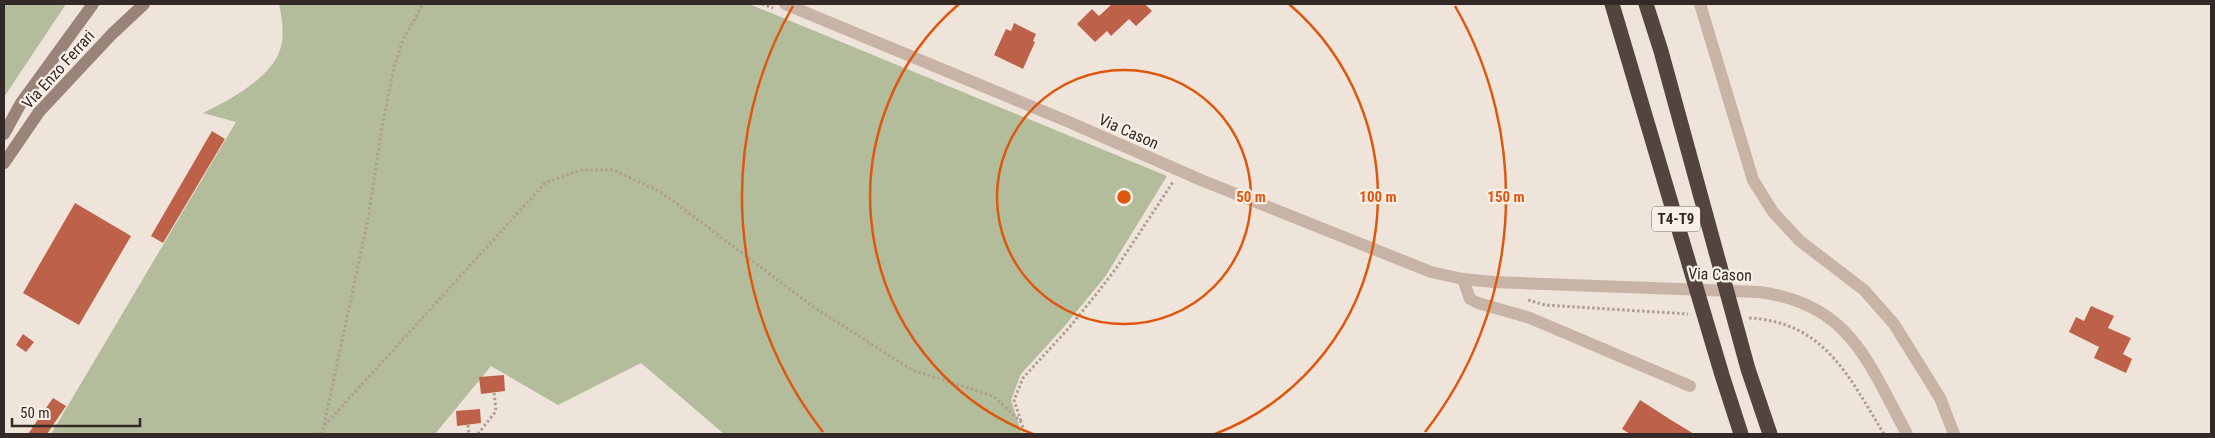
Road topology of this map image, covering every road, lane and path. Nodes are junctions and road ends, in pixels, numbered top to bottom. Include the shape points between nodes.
1 (93, 4) edge
2 (144, 4) edge
3 (423, 4) edge
4 (784, 4) edge
5 (1612, 4) edge
6 (1646, 4) edge
7 (1700, 4) edge
8 (4, 134) edge
9 (4, 163) edge
10 (1180, 171) junction
11 (1463, 279) junction
12 (1768, 319) dead end
13 (1690, 386) dead end
14 (494, 392) dead end
15 (1021, 422) junction
16 (468, 424) dead end
17 (324, 426) junction
18 (320, 434) edge
19 (469, 434) edge
20 (478, 434) edge
21 (1025, 434) edge
22 (1741, 434) edge
23 (1770, 434) edge
24 (1884, 434) edge
25 (1907, 434) edge
26 (1954, 434) edge

1 - 8 main road, Via Enzo Ferrari via 21,103
2 - 9 main road, Via Enzo Ferrari via 38,112
3 - 17 path via 403,40 394,67 364,238
4 - 10 street, Via Cason
5 - 22 highway, T4-T9
6 - 23 highway, T4-T9 via 1748,369
7 - 26 street via 1753,180 1773,212 1800,241 1864,290 1894,324 1940,398
10 - 11 street, Via Cason via 1388,256 1431,272
10 - 15 path via 1117,268 1023,378 1014,400
11 - 13 street via 1470,299 1478,303 1530,318
11 - 25 street, Via Cason via 1783,295 1837,323 1856,344 1872,366
12 - 24 path via 1789,325 1818,341 1845,370
14 - 20 path via 496,411
15 - 17 path via 993,396 912,370 815,308 662,192 613,170 581,170 545,184
15 - 21 path
16 - 19 path
17 - 18 path

